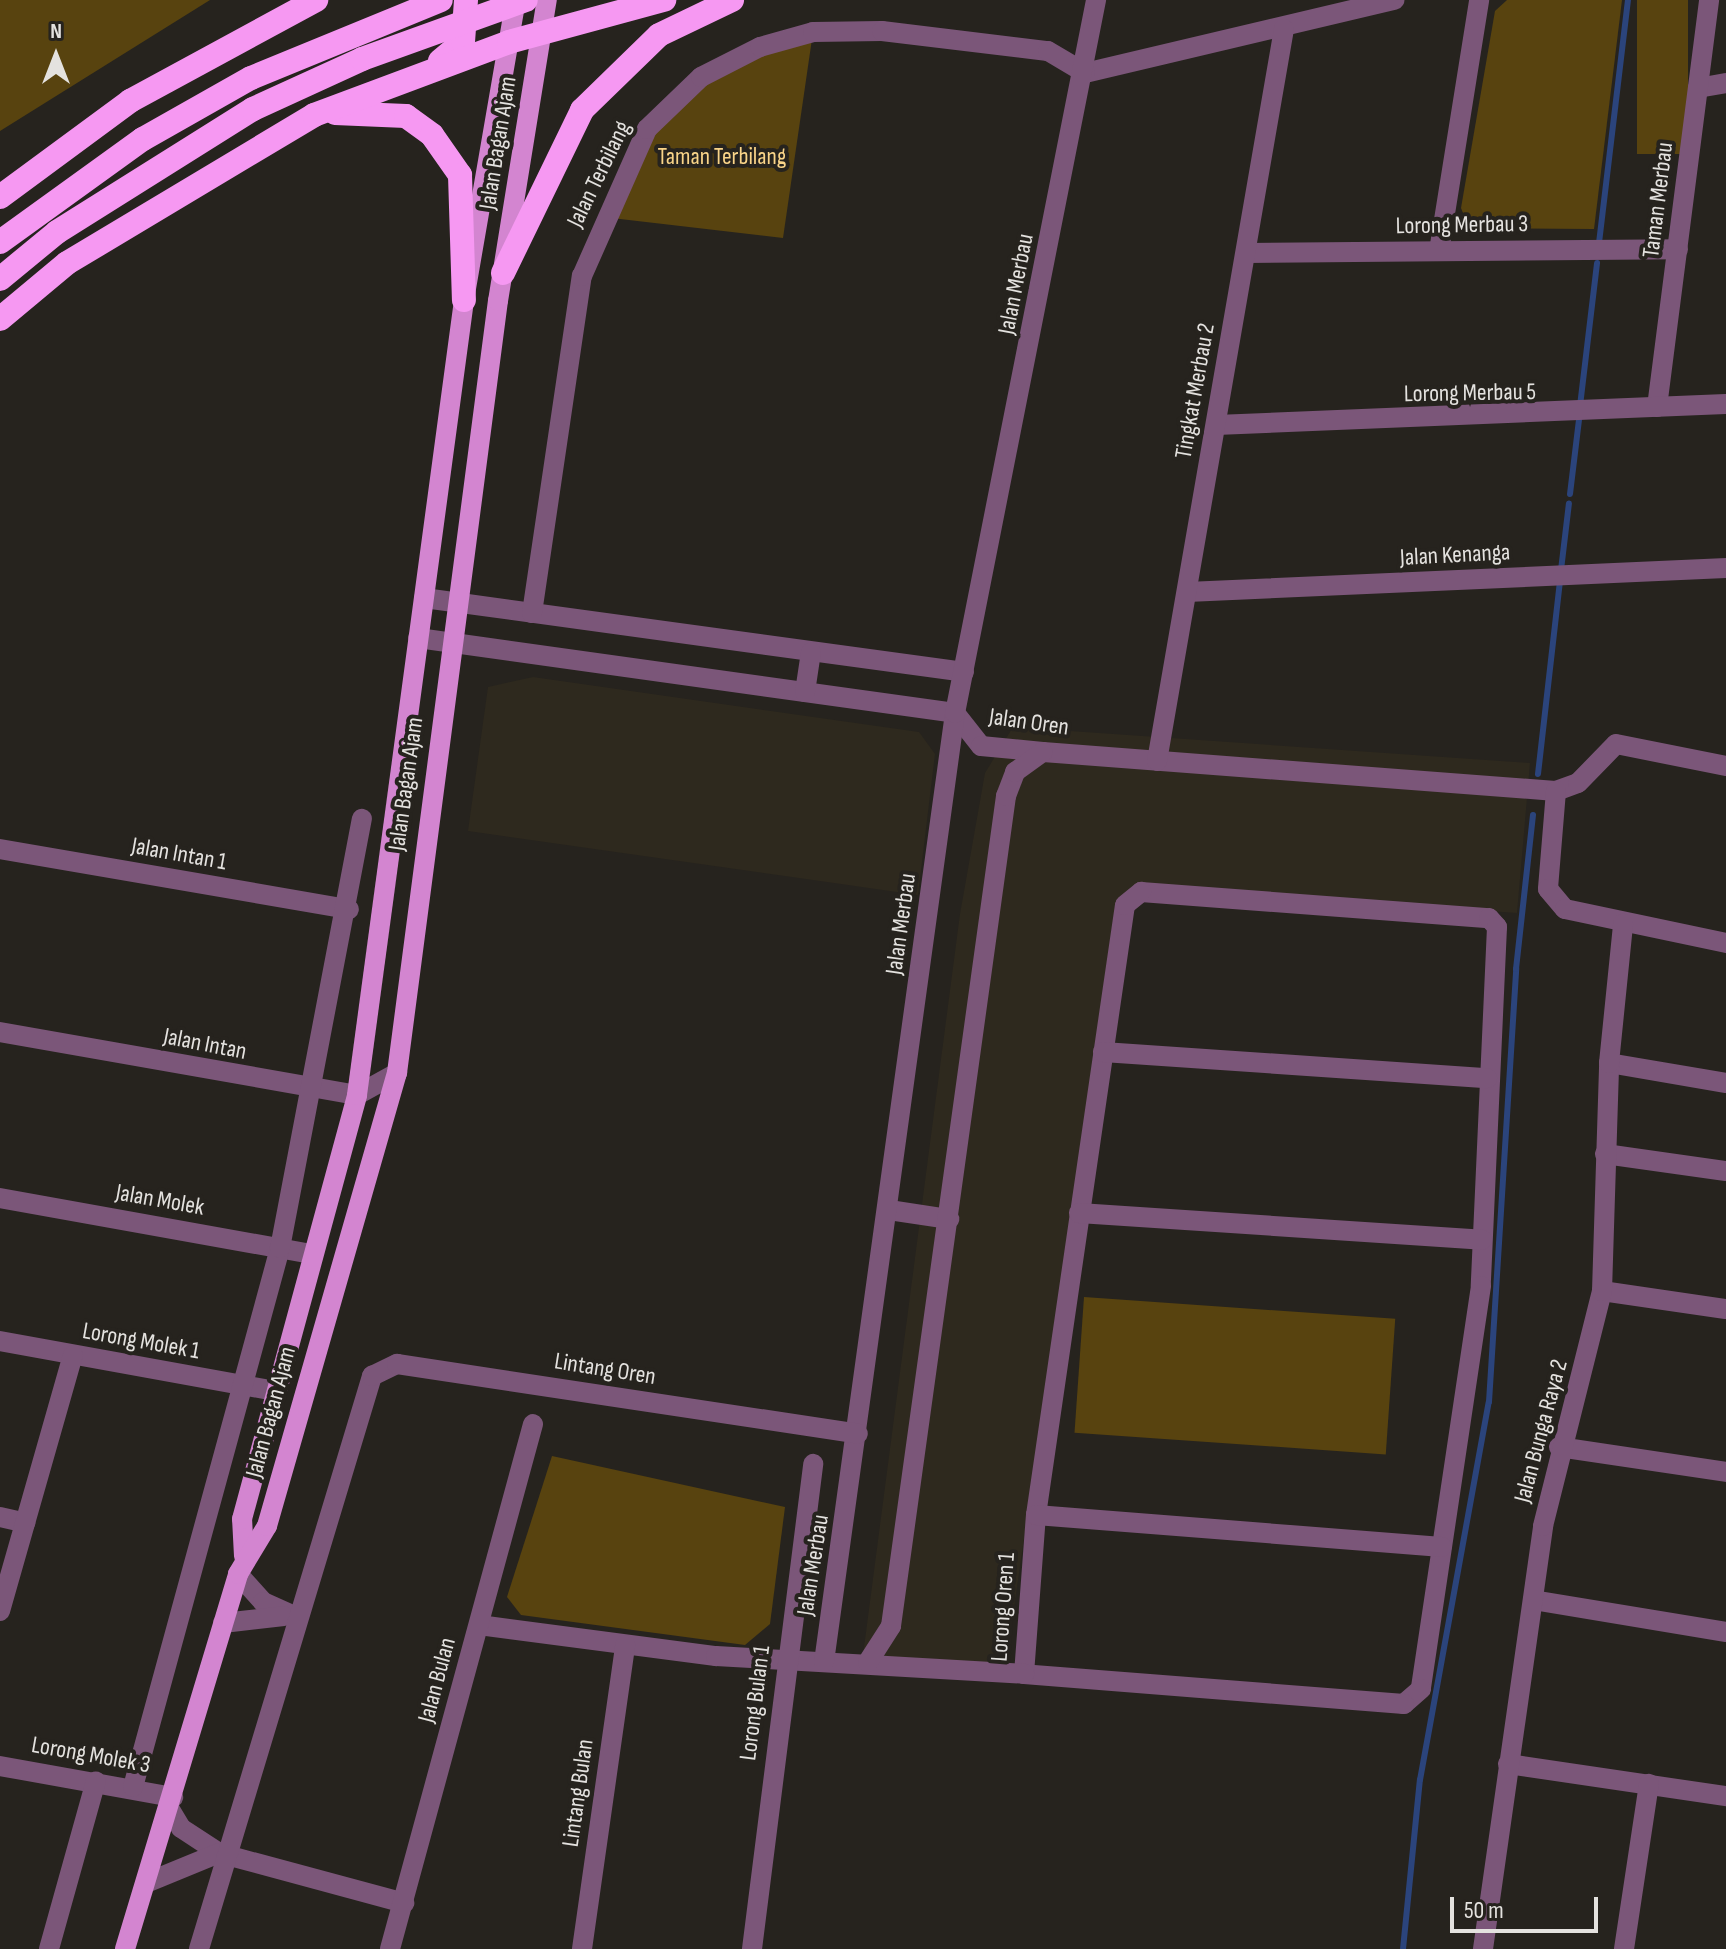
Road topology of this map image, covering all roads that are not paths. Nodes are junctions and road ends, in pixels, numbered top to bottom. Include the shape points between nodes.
1 (316, 0) edge
2 (441, 0) edge
3 (466, 0) edge
4 (516, 0) edge
5 (526, 0) edge
6 (547, 0) edge
7 (664, 0) edge
8 (732, 0) edge
9 (1096, 0) edge
10 (1394, 0) edge
11 (1479, 0) edge
12 (1709, 0) edge
13 (1284, 29) junction
14 (542, 33) junction
15 (509, 42) junction
16 (425, 73) junction
17 (1085, 73) junction
18 (1726, 83) edge
19 (1698, 88) junction
20 (314, 115) junction
21 (0, 197) edge
22 (0, 242) edge
23 (1678, 249) junction
24 (1439, 251) junction
25 (1246, 253) junction
26 (503, 273) junction
27 (0, 279) edge
28 (464, 300) junction
29 (0, 319) edge
30 (1726, 404) edge
31 (1657, 407) junction
32 (1216, 425) junction
33 (1726, 568) edge
34 (1187, 592) junction
35 (424, 598) junction
36 (460, 603) junction
37 (532, 613) junction
38 (418, 638) junction
39 (454, 643) junction
40 (811, 652) junction
41 (964, 672) junction
42 (805, 692) junction
43 (955, 713) junction
44 (1043, 752) junction
45 (1157, 761) junction
46 (1726, 766) edge
47 (1556, 791) junction
48 (362, 819) dead end
49 (0, 849) edge
50 (349, 909) junction
51 (1623, 924) junction
52 (1726, 943) edge
53 (0, 1032) edge
54 (1103, 1052) junction
55 (1609, 1063) junction
56 (397, 1073) junction
57 (1487, 1078) junction
58 (1726, 1083) edge
59 (313, 1090) junction
60 (357, 1095) junction
61 (1605, 1154) junction
62 (1726, 1171) edge
63 (0, 1198) edge
64 (889, 1210) junction
65 (1079, 1213) junction
66 (949, 1219) junction
67 (1482, 1240) junction
68 (280, 1248) junction
69 (310, 1254) junction
70 (1602, 1291) junction
71 (1726, 1309) edge
72 (0, 1341) edge
73 (73, 1355) junction
74 (246, 1386) junction
75 (274, 1391) junction
76 (533, 1424) dead end
77 (858, 1434) junction
78 (1559, 1447) junction
79 (813, 1464) dead end
80 (1726, 1472) edge
81 (1036, 1515) junction
82 (0, 1517) edge
83 (25, 1523) junction
84 (1442, 1547) junction
85 (241, 1565) junction
86 (1533, 1600) junction
87 (1, 1602) edge
88 (296, 1617) junction
89 (223, 1623) junction
90 (479, 1625) junction
91 (1726, 1632) edge
92 (625, 1645) junction
93 (786, 1662) junction
94 (824, 1662) junction
95 (868, 1662) junction
96 (1024, 1674) junction
97 (1508, 1764) junction
98 (0, 1766) edge
99 (96, 1781) junction
100 (1649, 1784) junction
101 (133, 1787) junction
102 (1726, 1796) edge
103 (171, 1802) junction
104 (224, 1854) junction
105 (146, 1883) junction
106 (404, 1903) junction
107 (49, 1949) edge
108 (125, 1949) edge
109 (199, 1949) edge
110 (390, 1949) edge
111 (582, 1949) edge
112 (752, 1949) edge
113 (1483, 1949) edge
114 (1624, 1949) edge

1 - 21 highway via 130,101
2 - 22 highway via 359,29 143,139
3 - 16 highway via 463,42
4 - 15 main road, Jalan Bagan Ajam
5 - 27 highway, bridge via 362,59 215,132 57,232
6 - 14 main road, Jalan Bagan Ajam
7 - 14 highway
8 - 26 highway via 659,35 582,110
9 - 17 street, Jalan Merbau
10 - 13 street
11 - 24 street
12 - 19 street, Taman Merbau
13 - 17 street
13 - 25 street, Tingkat Merbau 2
14 - 15 highway
14 - 26 main road, Jalan Bagan Ajam
15 - 16 highway
15 - 28 main road, Jalan Bagan Ajam
16 - 20 highway
17 - 37 street, Jalan Terbilang via 1048,51 882,31 813,32 760,47 701,77 647,129 582,276
17 - 41 street, Jalan Merbau
18 - 19 street
19 - 23 street, Taman Merbau
20 - 28 highway via 406,116 432,135 460,175
20 - 29 highway via 79,255
23 - 24 street, Lorong Merbau 3
23 - 31 street, Taman Merbau
24 - 25 street, Lorong Merbau 3
25 - 32 street, Tingkat Merbau 2
26 - 36 main road, Jalan Bagan Ajam
28 - 35 main road, Jalan Bagan Ajam
30 - 31 street, Lorong Merbau 5
31 - 32 street, Lorong Merbau 5
32 - 34 street, Tingkat Merbau 2
33 - 34 street, Jalan Kenanga
34 - 45 street, Tingkat Merbau 2
35 - 36 street
35 - 38 main road, Jalan Bagan Ajam
36 - 37 street
36 - 39 main road, Jalan Bagan Ajam
37 - 40 street
38 - 39 street, Jalan Oren
38 - 60 main road, Jalan Bagan Ajam
39 - 42 street, Jalan Oren
39 - 56 main road, Jalan Bagan Ajam
40 - 41 street
40 - 42 street
41 - 43 street, Jalan Merbau
42 - 43 street, Jalan Oren
43 - 44 street, Jalan Oren via 981,746
43 - 64 street, Jalan Merbau
44 - 45 street, Jalan Oren
44 - 66 street via 1015,772 1006,796
45 - 47 street, Jalan Oren
46 - 47 street via 1616,744 1578,783
47 - 51 street via 1548,889 1565,909
48 - 50 street
49 - 50 street, Jalan Intan 1
50 - 59 street
51 - 52 street
51 - 55 street, Jalan Bunga Raya 2
53 - 59 street, Jalan Intan
54 - 57 street
54 - 57 street, Lorong Oren 1 via 1125,905 1141,892 1489,918 1501,940
54 - 65 street, Lorong Oren 1
55 - 58 street
55 - 61 street, Jalan Bunga Raya 2
56 - 60 street
56 - 85 main road, Jalan Bagan Ajam via 267,1526
57 - 67 street
59 - 60 street, Jalan Intan
59 - 68 street
60 - 69 main road, Jalan Bagan Ajam
61 - 62 street
61 - 70 street, Jalan Bunga Raya 2
63 - 68 street, Jalan Molek
64 - 66 street
64 - 77 street, Jalan Merbau
65 - 67 street
65 - 81 street, Lorong Oren 1
66 - 95 street via 891,1626
67 - 84 street via 1463,1431
68 - 69 street, Jalan Molek
68 - 74 street
69 - 75 main road, Jalan Bagan Ajam
70 - 71 street
70 - 78 street, Jalan Bunga Raya 2
72 - 73 street, Lorong Molek 1
73 - 74 street, Lorong Molek 1
73 - 83 street
74 - 75 street, Lorong Molek 1
74 - 101 street
75 - 85 main road, Jalan Bagan Ajam via 242,1519
76 - 90 street, Jalan Bulan
77 - 88 street, Lintang Oren via 397,1364 372,1376 362,1398
77 - 94 street, Jalan Merbau
78 - 80 street
78 - 86 street, Jalan Bunga Raya 2
79 - 93 street, Lorong Bulan 1
81 - 84 street
81 - 96 street, Lorong Oren 1
82 - 83 street
83 - 87 street
84 - 96 street, Lorong Oren 1 via 1421,1689 1404,1704
85 - 88 street via 263,1602
85 - 89 main road, Jalan Bagan Ajam
86 - 91 street
86 - 97 street, Jalan Bunga Raya 2
88 - 89 street
88 - 104 street
89 - 103 main road, Jalan Bagan Ajam
90 - 92 street
90 - 106 street, Jalan Bulan
92 - 93 street
92 - 111 street, Lintang Bulan
93 - 94 street
93 - 112 street, Lorong Bulan 1
94 - 95 street
95 - 96 street
97 - 100 street
97 - 113 street, Jalan Bunga Raya 2
98 - 99 street, Lorong Molek 3
99 - 101 street, Lorong Molek 3
99 - 107 street
100 - 102 street
100 - 114 street
101 - 103 street, Lorong Molek 3
103 - 104 street via 181,1828
103 - 105 main road, Jalan Bagan Ajam
104 - 105 street
104 - 106 street
104 - 109 street
105 - 108 main road, Jalan Bagan Ajam
106 - 110 street, Jalan Bulan

